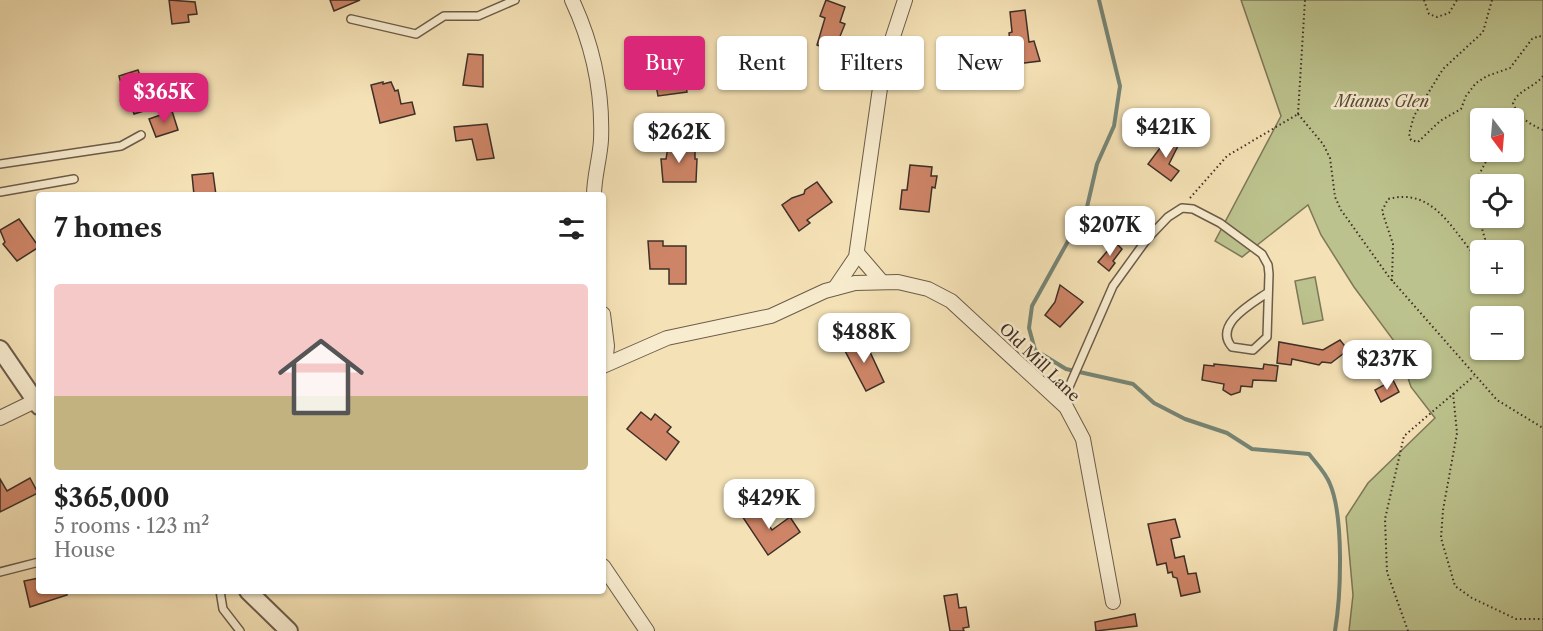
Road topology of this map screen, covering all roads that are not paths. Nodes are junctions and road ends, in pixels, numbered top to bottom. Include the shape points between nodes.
1 (515, 0) edge
2 (572, 0) edge
3 (905, 0) edge
4 (351, 19) dead end
5 (141, 135) dead end
6 (0, 164) edge
7 (74, 178) dead end
8 (0, 192) edge
9 (594, 192) edge
10 (857, 253) junction
11 (882, 282) junction
12 (835, 288) junction
13 (1267, 293) junction
14 (0, 349) edge
15 (606, 364) edge
16 (36, 403) edge
17 (1062, 403) junction
18 (36, 404) edge
19 (0, 418) edge
20 (36, 563) edge
21 (606, 570) edge
22 (0, 572) edge
23 (220, 594) edge
24 (251, 594) edge
25 (1113, 602) dead end
26 (240, 631) edge
27 (289, 631) edge
28 (647, 631) edge

1 - 4 lane via 478,16 444,16 416,33
2 - 9 street via 588,34 601,97
3 - 10 street via 883,67
5 - 6 lane via 121,146
7 - 8 lane
10 - 11 street
10 - 12 street
11 - 12 street, Old Mill Lane
11 - 17 street, Old Mill Lane via 928,290 951,301
12 - 15 street, Old Mill Lane via 771,316 667,338
13 - 13 lane via 1268,327 1263,344 1253,350 1232,347 1227,334 1234,319
13 - 17 lane via 1268,265 1262,254 1220,223 1193,209 1182,208 1147,239 1113,286
14 - 16 street
17 - 25 street, Old Mill Lane via 1083,439
18 - 19 street
20 - 22 lane
21 - 28 street
23 - 26 lane via 223,609
24 - 27 street

